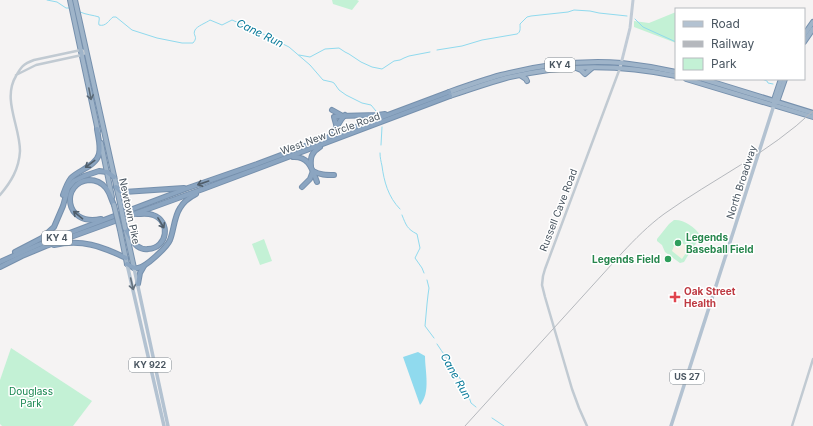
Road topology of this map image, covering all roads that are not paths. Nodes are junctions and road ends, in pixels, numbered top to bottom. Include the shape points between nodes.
1 (70, 0) edge
2 (75, 0) edge
3 (633, 0) edge
4 (813, 22) edge
5 (813, 29) edge
6 (805, 34) edge
7 (805, 41) edge
8 (81, 50) junction
9 (86, 52) junction
10 (82, 55) junction
11 (620, 66) junction
12 (593, 67) junction
13 (576, 68) junction
14 (675, 72) edge
15 (530, 73) junction
16 (16, 75) junction
17 (520, 75) junction
18 (675, 76) edge
19 (690, 80) edge
20 (706, 80) edge
21 (781, 80) edge
22 (785, 80) edge
23 (450, 94) junction
24 (775, 102) junction
25 (332, 110) dead end
26 (395, 112) junction
27 (813, 113) edge
28 (343, 115) junction
29 (813, 117) edge
30 (97, 129) junction
31 (328, 137) junction
32 (324, 144) junction
33 (311, 157) junction
34 (286, 158) junction
35 (305, 160) junction
36 (312, 169) junction
37 (107, 172) junction
38 (334, 175) dead end
39 (114, 177) junction
40 (317, 182) dead end
41 (116, 187) junction
42 (302, 187) dead end
43 (188, 188) junction
44 (203, 189) junction
45 (0, 195) edge
46 (114, 205) junction
47 (61, 209) junction
48 (115, 216) junction
49 (127, 216) junction
50 (125, 228) junction
51 (38, 249) junction
52 (126, 258) junction
53 (0, 262) edge
54 (127, 264) junction
55 (144, 266) junction
56 (0, 267) edge
57 (134, 268) junction
58 (138, 284) junction
59 (813, 359) edge
60 (166, 425) edge
61 (587, 426) edge
62 (671, 426) edge
63 (792, 426) edge

1 - 8 highway, Newtown Pike / KY 922
2 - 9 highway, Newtown Pike / KY 922
3 - 11 main road, Russell Cave Road via 629,32
4 - 6 highway
5 - 7 highway
8 - 9 street
8 - 10 highway, Newtown Pike / KY 922
8 - 16 street via 29,62 21,67
9 - 10 street
9 - 39 highway, Newtown Pike / KY 922
10 - 16 street via 36,65
10 -> 30 highway, Newtown Pike / KY 922
11 - 12 highway, West New Circle Road / KY 4
11 - 14 highway, West New Circle Road / KY 4
11 - 18 highway, West New Circle Road / KY 4
11 - 23 highway, West New Circle Road / KY 4 via 581,63 535,68 500,75
11 - 61 street, Russell Cave Road via 542,280 570,382
12 - 13 highway, West New Circle Road / KY 4
12 - 13 highway via 585,74
13 - 15 highway, West New Circle Road / KY 4
15 - 17 highway, West New Circle Road / KY 4
15 - 17 highway via 527,81
16 - 45 street via 10,93 20,152 14,175
17 - 23 highway, West New Circle Road / KY 4
19 - 24 highway
20 - 24 highway
21 - 24 highway, North Broadway / US 27
22 - 24 highway, North Broadway / US 27
23 - 26 highway, West New Circle Road / KY 4
23 - 32 highway, West New Circle Road / KY 4
24 - 27 highway
24 - 29 highway
24 - 62 main road, North Broadway / US 27
25 - 28 highway
26 - 28 highway via 378,115
26 - 31 highway, West New Circle Road / KY 4
28 - 31 highway via 337,128
30 - 37 highway, Newtown Pike / KY 922
30 -> 47 highway via 98,158 70,180 64,192
31 -> 43 highway, West New Circle Road / KY 4
32 - 33 highway
32 - 34 highway, West New Circle Road / KY 4
33 - 35 highway
33 - 36 highway
34 - 35 highway via 296,156
34 - 44 highway, West New Circle Road / KY 4
35 - 36 highway
36 - 38 highway via 321,175
36 - 40 highway
36 - 42 highway via 310,179
37 - 39 highway
37 - 46 highway, Newtown Pike / KY 922
37 - 47 highway via 94,172 74,181 68,188
39 - 41 highway, Newtown Pike / KY 922
41 - 43 highway via 124,192
41 - 50 highway, Newtown Pike / KY 922, bridge
43 - 48 highway, West New Circle Road / KY 4
44 - 49 highway, West New Circle Road / KY 4
44 - 55 highway via 180,208 169,243
48 -> 46 highway via 95,220 82,218 73,210 70,198 78,184 94,181 104,187
46 - 52 highway, Newtown Pike / KY 922, bridge
47 - 53 highway via 57,222 46,235
48 - 53 highway, West New Circle Road / KY 4
49 -> 50 highway via 156,216 164,224 165,236 161,244 146,250 136,246
49 - 51 highway, West New Circle Road / KY 4
50 - 57 highway, Newtown Pike / KY 922
51 - 52 highway via 81,243 103,248
51 - 56 highway, West New Circle Road / KY 4
52 - 54 highway, Newtown Pike / KY 922
54 - 57 highway
54 -> 60 main road, Newtown Pike / KY 922
55 - 57 highway
55 - 58 highway
57 - 58 main road, Newtown Pike / KY 922
58 - 60 main road, Newtown Pike / KY 922
59 - 63 street

